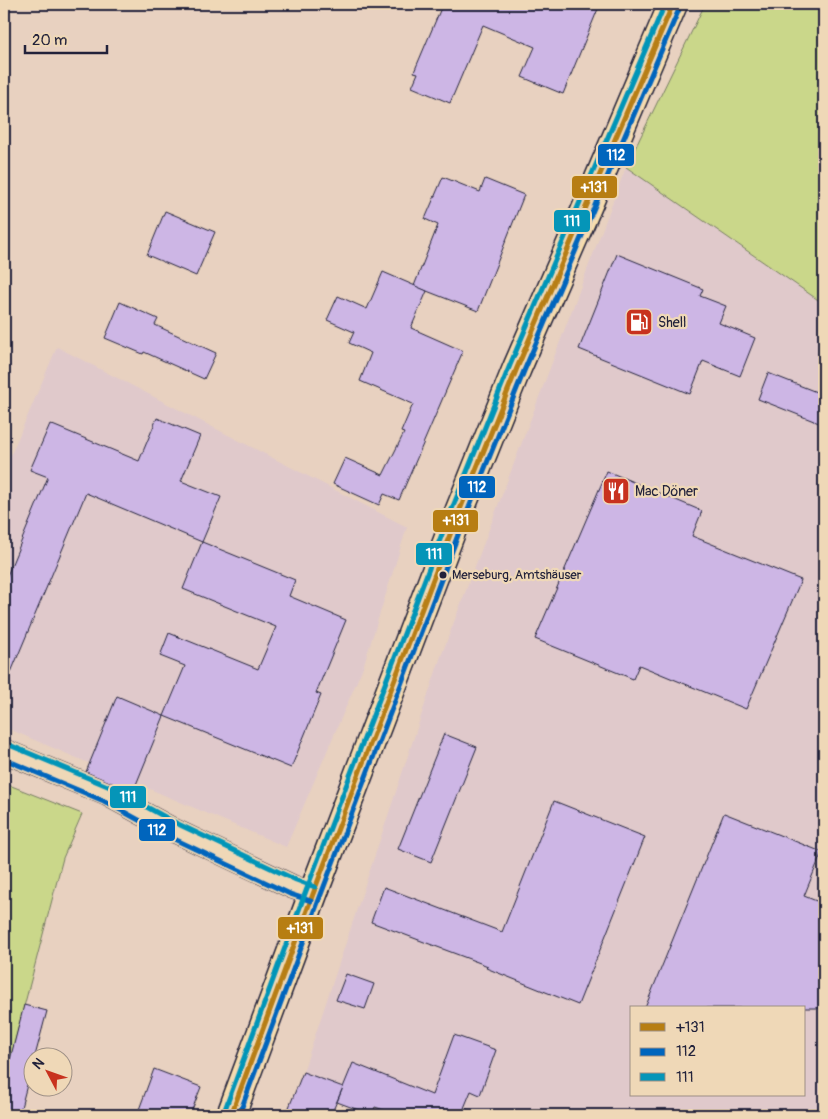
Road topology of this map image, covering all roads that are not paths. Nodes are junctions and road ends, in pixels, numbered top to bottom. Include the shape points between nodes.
1 (673, 4) edge
2 (4, 751) edge
3 (313, 894) junction
4 (231, 1115) edge

1 - 3 main road via 516,368
2 - 3 street via 107,794 173,830
3 - 4 main road

